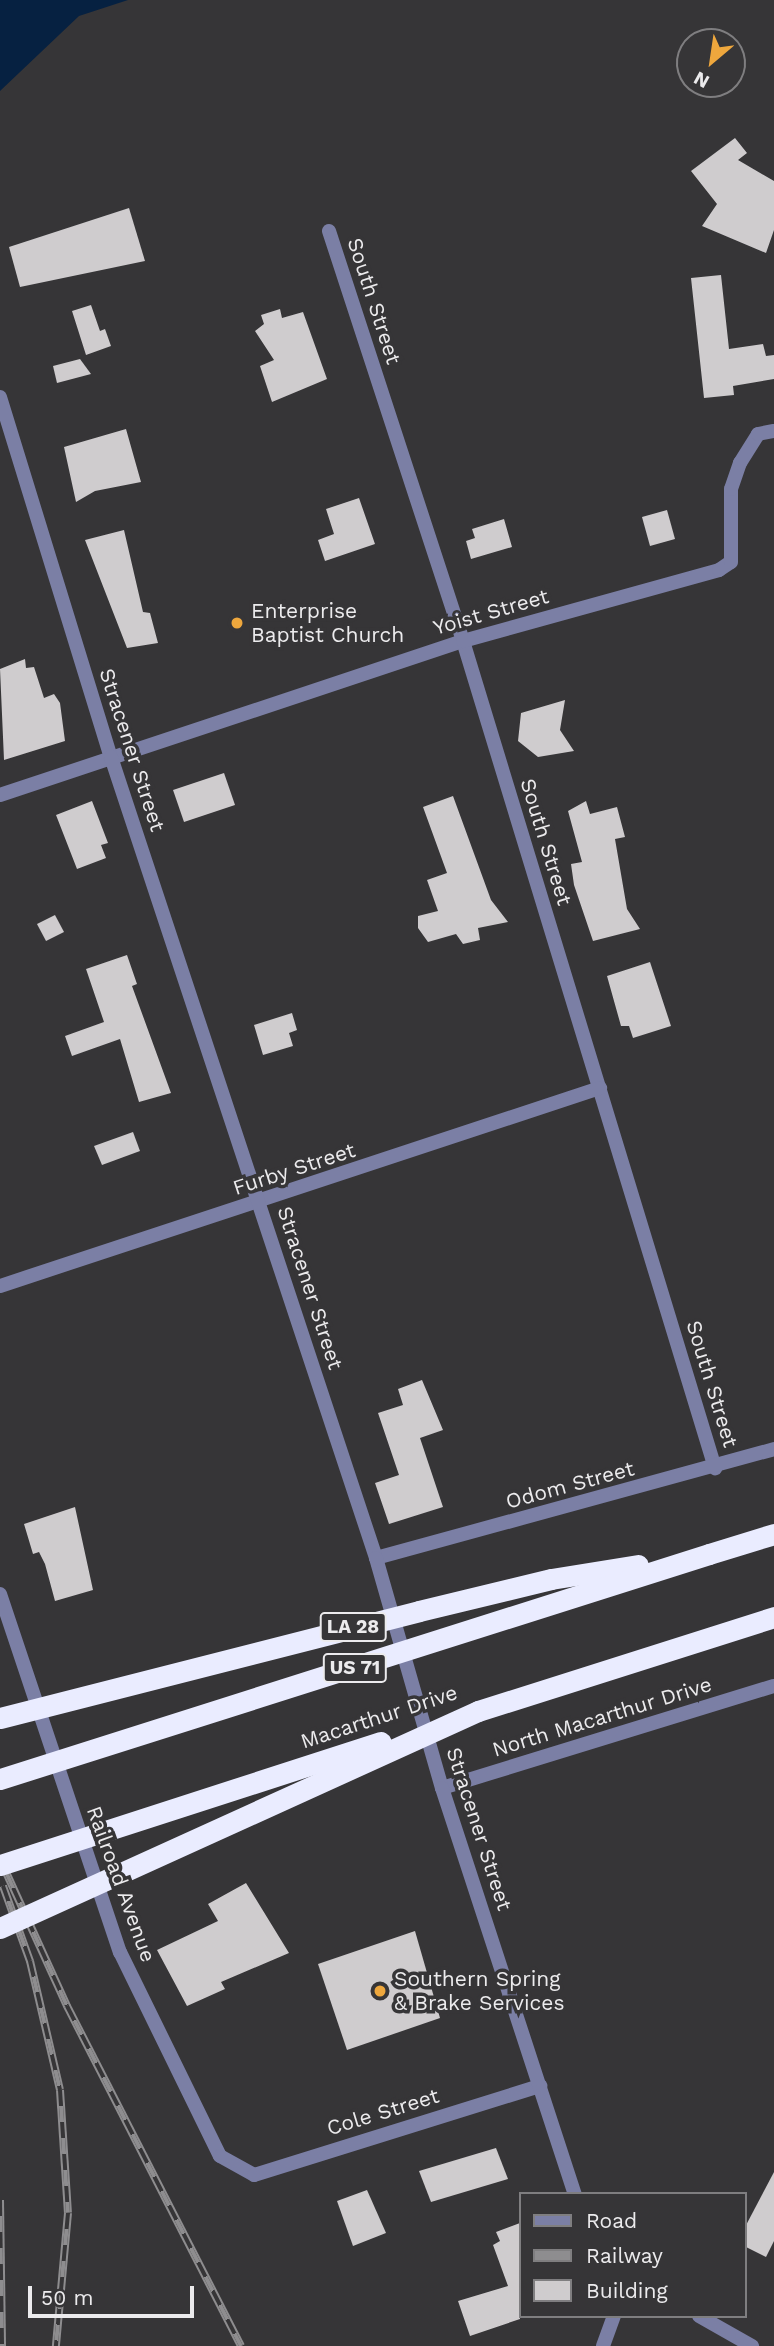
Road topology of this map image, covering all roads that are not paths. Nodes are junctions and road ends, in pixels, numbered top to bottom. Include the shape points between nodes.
1 (329, 231) dead end
2 (0, 397) edge
3 (774, 430) edge
4 (463, 640) junction
5 (111, 757) junction
6 (0, 795) edge
7 (600, 1088) junction
8 (260, 1202) junction
9 (0, 1286) edge
10 (774, 1449) edge
11 (715, 1468) junction
12 (774, 1534) edge
13 (709, 1554) junction
14 (376, 1558) junction
15 (0, 1594) edge
16 (774, 1617) edge
17 (774, 1686) edge
18 (478, 1711) junction
19 (0, 1718) edge
20 (0, 1779) edge
21 (442, 1788) junction
22 (0, 1865) edge
23 (0, 1928) edge
24 (540, 2086) junction
25 (240, 2168) joint
26 (574, 2192) edge
27 (613, 2318) edge
28 (703, 2318) edge
29 (603, 2346) edge
30 (752, 2346) edge

1 - 4 street, South Street
2 - 5 street, Stracener Street
3 - 4 street, Yoist Street via 758,434 731,489 731,562
4 - 5 street, Yoist Street
4 - 7 street, South Street
5 - 6 street, Yoist Street
5 - 8 street, Stracener Street
7 - 8 street, Furby Street
7 - 11 street, South Street
8 - 9 street, Furby Street
8 - 14 street, Stracener Street
10 - 11 street, Odom Street
11 - 14 street, Odom Street
12 - 13 highway, US 71
13 - 19 highway, LA 28, bridge via 551,1579
13 - 20 highway, US 71, bridge
14 - 21 street, Stracener Street
15 - 25 street, Railroad Avenue via 120,1952 220,2156
16 - 18 highway, Macarthur Drive
17 - 21 street, North Macarthur Drive
18 - 22 highway, Macarthur Drive, bridge
18 - 23 highway, bridge
21 - 24 street, Stracener Street
24 - 25 street, Cole Street via 254,2175
24 - 26 street, Stracener Street
27 - 29 street
28 - 30 street

